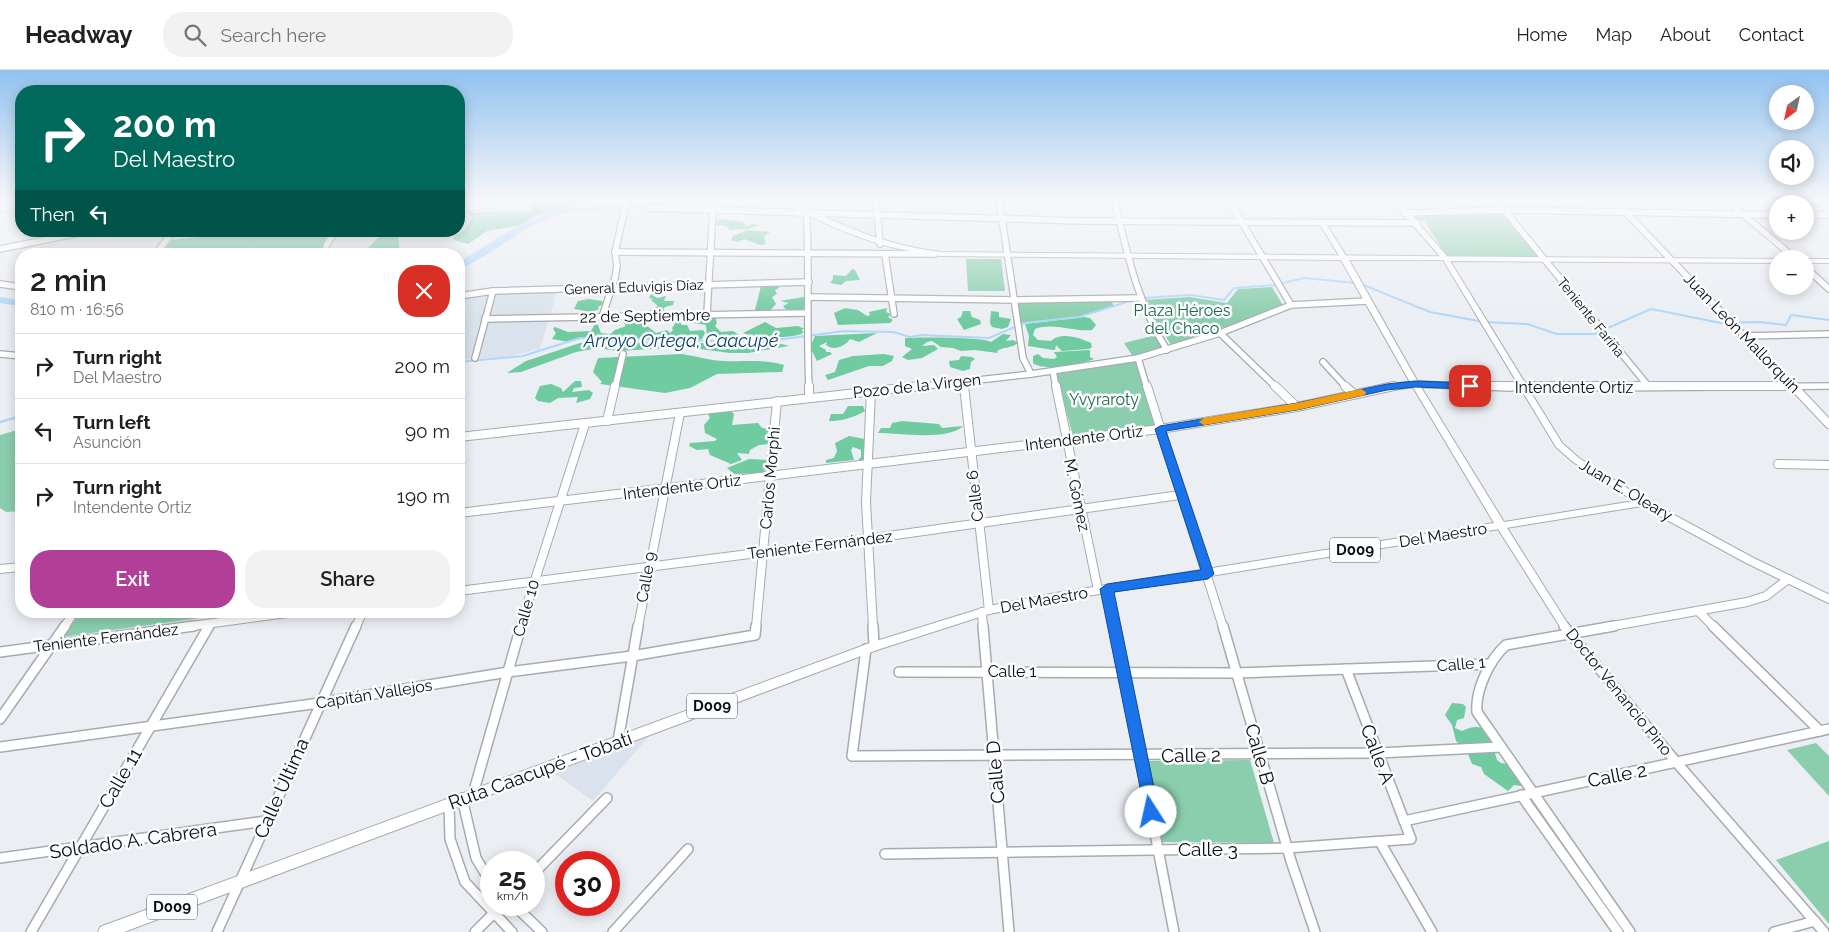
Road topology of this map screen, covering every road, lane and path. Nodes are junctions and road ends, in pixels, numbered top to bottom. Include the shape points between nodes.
1 (43, 239) edge
2 (330, 239) edge
3 (618, 239) edge
4 (712, 239) edge
5 (809, 239) edge
6 (867, 239) edge
7 (880, 239) edge
8 (1004, 239) edge
9 (1124, 239) edge
10 (1252, 239) edge
11 (1332, 239) edge
12 (1430, 239) edge
13 (1528, 239) edge
14 (1651, 239) edge
15 (1772, 239) edge
16 (880, 244) junction
17 (326, 246) dead end
18 (0, 249) edge
19 (1785, 250) edge
20 (615, 252) junction
21 (711, 252) junction
22 (809, 253) junction
23 (885, 254) junction
24 (941, 254) junction
25 (1007, 255) junction
26 (1128, 256) junction
27 (1262, 257) junction
28 (1344, 258) junction
29 (1445, 258) junction
30 (1544, 259) junction
31 (1672, 261) junction
32 (1769, 261) edge
33 (1814, 261) edge
34 (1829, 261) edge
35 (1814, 275) edge
36 (809, 282) junction
37 (0, 284) edge
38 (710, 284) junction
39 (15, 286) edge
40 (610, 288) junction
41 (1829, 289) edge
42 (493, 291) junction
43 (465, 295) edge
44 (890, 296) junction
45 (809, 297) junction
46 (1366, 298) junction
47 (1015, 300) junction
48 (1138, 300) junction
49 (1291, 305) junction
50 (806, 313) junction
51 (707, 314) junction
52 (894, 314) dead end
53 (602, 317) junction
54 (485, 319) junction
55 (1220, 333) junction
56 (1829, 334) edge
57 (1742, 336) junction
58 (1167, 350) junction
59 (0, 354) edge
60 (623, 354) dead end
61 (15, 355) edge
62 (474, 358) dead end
63 (1138, 358) junction
64 (1323, 362) dead end
65 (1053, 371) junction
66 (1031, 374) junction
67 (963, 381) junction
68 (1415, 384) junction
69 (1791, 386) junction
70 (1829, 386) edge
71 (1649, 387) junction
72 (1524, 388) junction
73 (871, 391) junction
74 (1354, 394) junction
75 (809, 398) junction
76 (777, 401) junction
77 (1297, 407) junction
78 (680, 413) junction
79 (607, 421) junction
80 (585, 424) junction
81 (1829, 424) edge
82 (1160, 429) junction
83 (465, 436) edge
84 (1066, 441) junction
85 (970, 452) junction
86 (866, 464) junction
87 (1778, 464) dead end
88 (1829, 465) edge
89 (770, 476) junction
90 (664, 489) junction
91 (1180, 495) junction
92 (560, 502) junction
93 (1644, 503) junction
94 (1080, 509) junction
95 (465, 512) edge
96 (979, 523) junction
97 (1502, 526) junction
98 (867, 539) junction
99 (763, 552) junction
100 (648, 567) junction
101 (15, 568) edge
102 (0, 569) edge
103 (1208, 574) junction
104 (1788, 579) junction
105 (534, 582) junction
106 (465, 590) edge
107 (1102, 590) junction
108 (1829, 599) edge
109 (1698, 610) junction
110 (983, 612) junction
111 (70, 618) edge
112 (256, 618) edge
113 (360, 618) edge
114 (209, 625) junction
115 (1568, 632) junction
116 (747, 638) joint
117 (52, 644) junction
118 (870, 647) junction
119 (0, 652) edge
120 (632, 656) junction
121 (1491, 664) junction
122 (1346, 669) junction
123 (988, 670) junction
124 (1124, 671) junction
125 (508, 672) junction
126 (899, 672) dead end
127 (1236, 673) junction
128 (319, 703) junction
129 (0, 719) edge
130 (150, 725) junction
131 (1824, 730) edge
132 (618, 742) junction
133 (0, 747) edge
134 (1501, 747) junction
135 (1260, 753) junction
136 (1378, 753) junction
137 (1141, 756) junction
138 (993, 757) junction
139 (1677, 763) junction
140 (1534, 792) junction
141 (1522, 795) junction
142 (468, 796) junction
143 (607, 798) dead end
144 (449, 803) junction
145 (266, 821) junction
146 (1404, 821) junction
147 (1411, 839) joint
148 (1380, 842) junction
149 (81, 847) junction
150 (1287, 848) junction
151 (688, 849) dead end
152 (1158, 849) junction
153 (1002, 851) junction
154 (886, 854) dead end
155 (0, 858) edge
156 (545, 862) edge
157 (480, 865) edge
158 (238, 883) junction
159 (480, 899) edge
160 (491, 916) edge
161 (495, 916) edge
162 (525, 916) edge
163 (223, 917) junction
164 (1814, 921) junction
165 (31, 932) edge
166 (105, 932) edge
167 (217, 932) edge
168 (223, 932) edge
169 (475, 932) edge
170 (512, 932) edge
171 (542, 932) edge
172 (613, 932) edge
173 (1009, 932) edge
174 (1174, 932) edge
175 (1315, 932) edge
176 (1432, 932) edge
177 (1618, 932) edge
178 (1630, 932) edge
179 (1774, 932) edge
180 (1824, 932) edge

1 - 18 street
2 - 17 street
3 - 20 street
4 - 21 street
5 - 22 street
6 - 16 main road
7 - 16 street
8 - 25 street
9 - 26 street
10 - 27 street
11 - 28 street, Doctor Venancio Pino
12 - 29 street
13 - 30 street, Teniente Fariña
14 - 31 street, Juan León Mallorquín
15 - 19 street
16 - 24 main road
20 - 21 street
20 - 40 street via 618,266
21 - 22 street
21 - 38 street
22 - 23 street
22 - 36 street
23 - 24 street
23 - 44 street
24 - 25 main road
25 - 26 main road
25 - 47 street
26 - 27 main road
26 - 48 street
27 - 28 main road
27 - 49 street
28 - 29 main road
28 - 46 main road, Doctor Venancio Pino
29 - 30 main road
29 - 72 main road, Juan E. Oleary
30 - 31 main road
30 - 71 street, Teniente Fariña
31 - 32 main road
31 - 57 street, Juan León Mallorquín
33 - 34 main road
35 - 41 street
36 - 38 street, General Eduvigis Díaz
36 - 45 street
37 - 39 street
38 - 40 street, General Eduvigis Díaz
38 - 51 street
40 - 42 street, General Eduvigis Díaz
40 - 53 street
42 - 43 street, General Eduvigis Díaz
42 - 54 street
44 - 45 street
44 - 47 street
44 - 52 street
45 - 50 street
46 - 49 street, Pozo de la Virgen
46 - 68 main road, Doctor Venancio Pino
47 - 48 street
47 - 66 street via 1024,362
48 - 58 street
49 - 55 street, Pozo de la Virgen
50 - 51 street, 22 de Septiembre
50 - 75 street
51 - 53 street, 22 de Septiembre
53 - 54 street, 22 de Septiembre
54 - 62 street
55 - 58 street, Pozo de la Virgen
55 - 77 street
56 - 57 street
57 - 69 street, Juan León Mallorquín
58 - 63 street, Pozo de la Virgen
59 - 61 street
60 - 79 street
63 - 65 street, Pozo de la Virgen
63 - 82 street, Calle B
64 - 74 street
65 - 66 street, Pozo de la Virgen
65 - 84 street, M. Gómez
66 - 67 street, Pozo de la Virgen
67 - 73 street, Pozo de la Virgen
67 - 85 street, Calle 6
68 - 72 street, Intendente Ortiz
68 - 74 street, Intendente Ortiz
68 - 97 main road, Doctor Venancio Pino
69 - 70 street, Intendente Ortiz
69 - 71 street, Intendente Ortiz
69 - 81 street, Juan León Mallorquín
71 - 72 street, Intendente Ortiz
72 - 93 main road, Juan E. Oleary via 1566,452
73 - 75 street, Pozo de la Virgen
73 - 86 street
74 - 77 street, Intendente Ortiz
75 - 76 street, Pozo de la Virgen
76 - 78 street, Pozo de la Virgen
76 - 89 street, Carlos Morphi
77 - 82 street, Intendente Ortiz
78 - 79 street, Pozo de la Virgen
78 - 90 street, Calle 9
79 - 80 street, Pozo de la Virgen
80 - 83 street, Pozo de la Virgen
80 - 92 street, Calle 10
82 - 84 street, Intendente Ortiz
82 - 91 street, Calle B
84 - 85 street, Intendente Ortiz
84 - 94 street, M. Gómez
85 - 86 street, Intendente Ortiz
85 - 96 street, Calle 6
86 - 89 street, Intendente Ortiz
86 - 98 street
87 - 88 street
89 - 90 street, Intendente Ortiz
89 - 99 street, Carlos Morphi
90 - 92 street, Intendente Ortiz
90 - 100 street, Calle 9
91 - 94 street, Teniente Fernández
91 - 103 street, Calle B
92 - 95 street, Intendente Ortiz
92 - 105 street, Calle 10
93 - 97 main road, Del Maestro / D009
93 - 104 street, Juan E. Oleary
94 - 96 street, Teniente Fernández
94 - 107 street, M. Gómez
96 - 98 street, Teniente Fernández
96 - 110 street, Calle 6
97 - 103 main road, Del Maestro / D009
97 - 115 street, Doctor Venancio Pino
98 - 99 street, Teniente Fernández
98 - 118 street via 871,569
99 - 100 street, Teniente Fernández
99 - 116 street, Carlos Morphi via 755,635
100 - 105 street, Teniente Fernández
100 - 120 street, Calle 9
101 - 102 street
103 - 107 main road, Del Maestro / D009
103 - 127 street, Calle B
104 - 108 street, Juan E. Oleary
104 - 109 street, Calle 1 via 1766,596
105 - 106 street, Teniente Fernández
105 - 125 street, Calle 10
107 - 110 main road, Del Maestro / D009
107 - 124 street, M. Gómez
109 - 115 street, Calle 1
109 - 131 street
110 - 118 main road, Ruta Caacupé - Tobatí / D009
110 - 123 street, Calle D
111 - 117 street
112 - 114 street, Teniente Fernández
113 - 128 street, Calle Última
114 - 117 street, Teniente Fernández
114 - 130 street, Calle 11
115 - 121 street, Calle 1 via 1506,645
115 - 139 street, Doctor Venancio Pino
116 - 120 street, Capitán Vallejos
117 - 119 street, Teniente Fernández
117 - 129 street
118 - 132 main road, Ruta Caacupé - Tobatí / D009
118 - 138 street, Calle 2 via 852,756
120 - 125 street, Capitán Vallejos
120 - 132 street, Calle 9
121 - 122 street, Calle 1
121 - 134 street via 1476,700 1477,712
122 - 127 street, Calle 1
122 - 136 street, Calle A
123 - 124 street, Calle 1
123 - 126 street, Calle 1
123 - 138 street, Calle D
124 - 127 street, Calle 1
124 - 137 street, M. Gómez
125 - 128 street, Capitán Vallejos
125 - 142 street, Calle 10
127 - 135 street, Calle B
128 - 130 street, Capitán Vallejos
128 - 145 street, Calle Última
130 - 133 street, Capitán Vallejos
130 - 149 street, Calle 11
131 - 139 street, Calle 2
132 - 142 main road, Ruta Caacupé - Tobatí / D009
134 - 136 street, Calle 2
134 - 140 street
135 - 136 street, Calle 2
135 - 137 street, Calle 2
135 - 150 street, Calle B
136 - 146 street, Calle A
137 - 138 street, Calle 2
137 - 152 street, M. Gómez
138 - 153 street, Calle D
139 - 140 street, Calle 2
139 - 164 street, Doctor Venancio Pino
140 - 141 street, Calle 2
140 - 178 street
141 - 146 street, Calle 2
141 - 177 street
142 - 144 main road, Ruta Caacupé - Tobatí / D009
142 - 157 street via 476,858
143 - 156 street
144 - 158 main road, Ruta Caacupé - Tobatí / D009
144 - 159 street via 450,839 465,882
145 - 149 street, Soldado A. Cabrera
145 - 158 street, Calle Última
146 - 147 street, Calle A
147 - 148 street, Calle 3
148 - 150 street, Calle 3
148 - 176 street
149 - 155 street, Soldado A. Cabrera
149 - 165 street, Calle 11
150 - 152 street, Calle 3
150 - 175 street, Calle B
151 - 172 street
152 - 153 street, Calle 3
152 - 174 street, M. Gómez
153 - 154 street, Calle 3
153 - 173 street, Calle D
158 - 163 street, Calle Última
158 - 166 main road, Ruta Caacupé - Tobatí / D009
160 - 169 street
161 - 170 street
162 - 171 street
163 - 167 street, Calle Última
163 - 168 street
164 - 179 street
164 - 180 street, Doctor Venancio Pino

